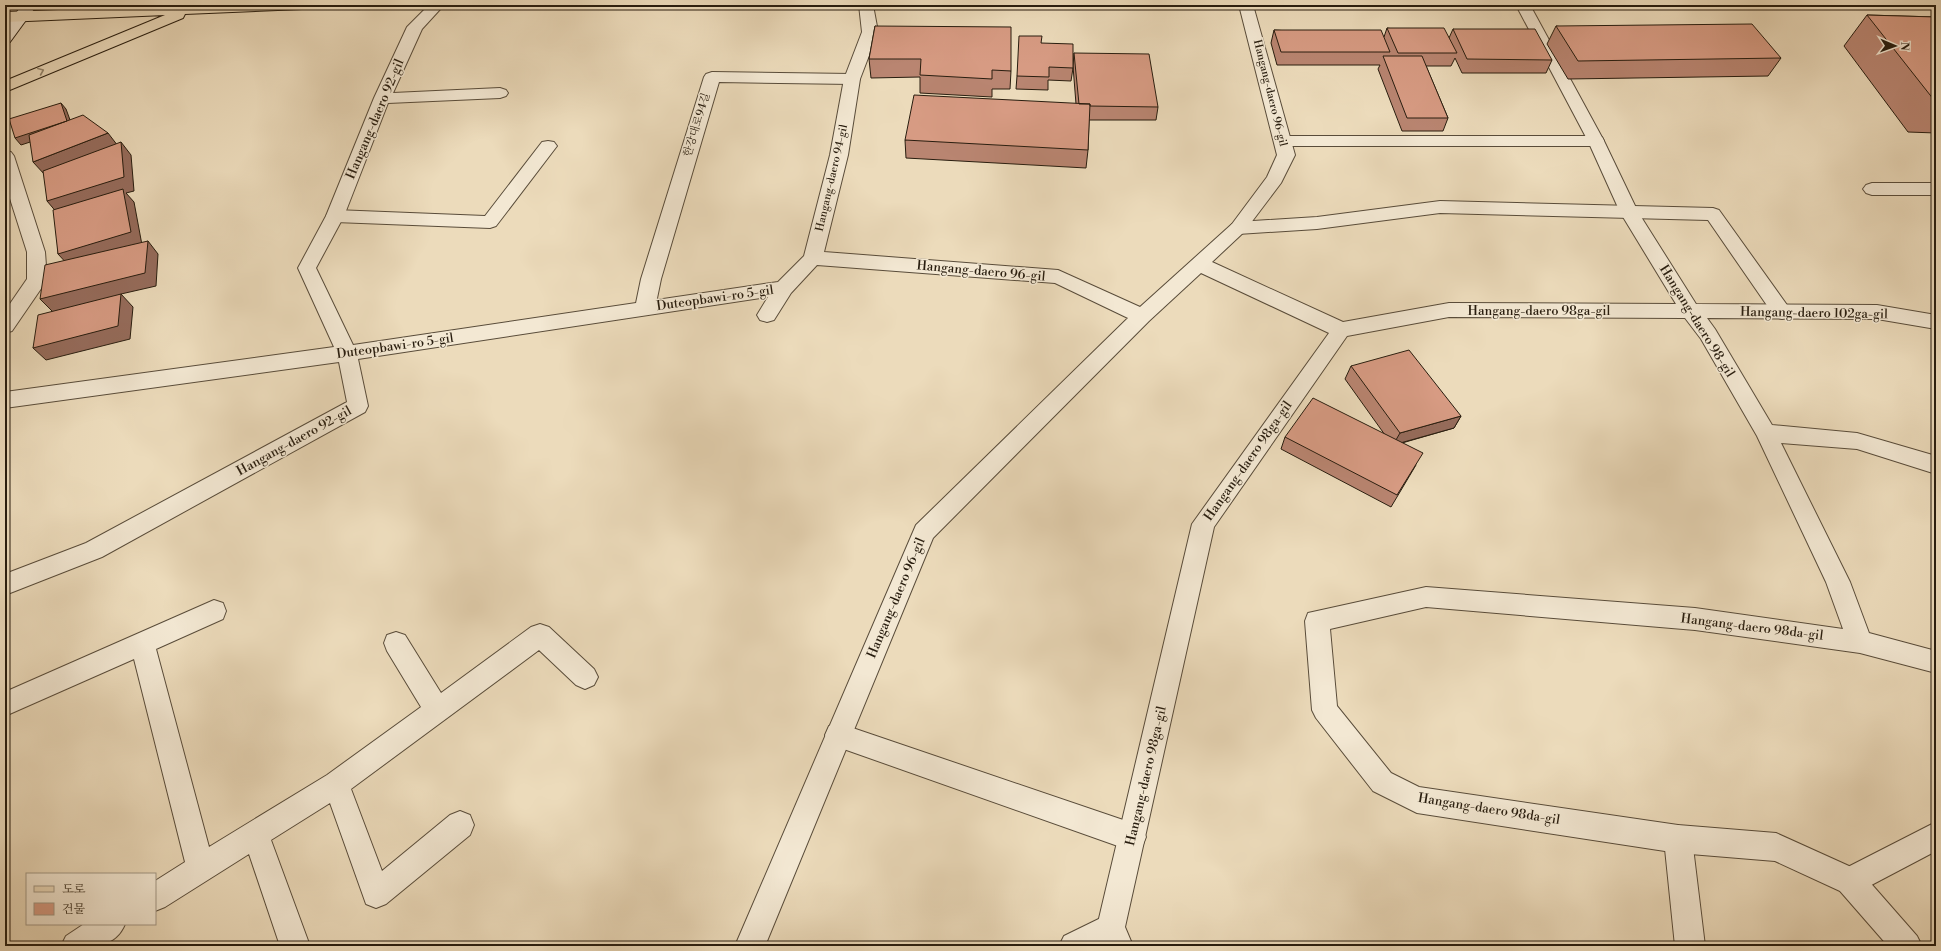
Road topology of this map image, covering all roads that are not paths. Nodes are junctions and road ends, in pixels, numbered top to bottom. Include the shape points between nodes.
1 (302, 5) edge
2 (437, 5) edge
3 (866, 5) edge
4 (1246, 5) edge
5 (1523, 5) edge
6 (191, 9) junction
7 (26, 10) edge
8 (5, 17) edge
9 (5, 39) edge
10 (852, 79) junction
11 (5, 87) edge
12 (500, 93) dead end
13 (382, 98) junction
14 (1282, 141) junction
15 (1596, 141) junction
16 (548, 146) dead end
17 (5, 156) edge
18 (1872, 189) dead end
19 (1936, 190) edge
20 (1629, 212) junction
21 (336, 216) junction
22 (1238, 228) junction
23 (813, 258) junction
24 (1199, 264) junction
25 (784, 288) junction
26 (645, 308) junction
27 (1691, 312) junction
28 (1782, 312) junction
29 (767, 315) dead end
30 (1142, 316) junction
31 (1936, 322) edge
32 (5, 326) edge
33 (1341, 330) junction
34 (347, 353) junction
35 (5, 400) edge
36 (1766, 433) junction
37 (1936, 465) edge
38 (5, 585) edge
39 (214, 611) dead end
40 (1860, 642) junction
41 (142, 643) junction
42 (396, 643) dead end
43 (1936, 662) edge
44 (585, 677) dead end
45 (5, 704) edge
46 (438, 710) junction
47 (838, 735) junction
48 (336, 784) junction
49 (460, 825) dead end
50 (256, 835) junction
51 (1936, 836) edge
52 (1132, 837) junction
53 (1678, 839) junction
54 (201, 869) junction
55 (1850, 881) junction
56 (156, 896) edge
57 (109, 925) edge
58 (1114, 937) edge
59 (76, 946) edge
60 (295, 946) edge
61 (750, 946) edge
62 (1074, 946) edge
63 (1690, 946) edge
64 (1907, 946) edge

1 - 6 main road
2 - 13 street, Hangang-daero 92-gil via 415,27
3 - 10 street, Hangang-daero 94-gil via 870,32
4 - 14 street, Hangang-daero 96-gil
5 - 15 street, Hangang-daero 98-gil
6 - 7 main road
11 -> 6 main road
7 - 8 main road
7 - 9 street
10 - 23 street, Hangang-daero 94-gil via 839,155
10 - 26 street, 한강대로94길 via 712,77 651,279
12 - 13 street
13 - 21 street, Hangang-daero 92-gil
14 - 15 street
14 - 22 street, Hangang-daero 96-gil via 1286,155 1275,179
15 - 20 street, Hangang-daero 98-gil
16 - 21 street via 490,222
17 - 32 street via 36,252 36,280
18 - 19 street
20 - 22 street via 1440,207 1318,223
20 - 27 street, Hangang-daero 98-gil
20 - 28 street via 1713,214
21 - 34 street, Hangang-daero 92-gil via 307,268
22 - 24 street, Hangang-daero 96-gil
23 - 25 street, Hangang-daero 94-gil
23 - 30 street, Hangang-daero 96-gil via 1058,277
24 - 30 street, Hangang-daero 96-gil
24 - 33 street
25 - 26 street, Duteopbawi-ro 5-gil
25 - 29 street, Hangang-daero 94-gil
26 - 34 street, Duteopbawi-ro 5-gil
27 - 28 street, Hangang-daero 102ga-gil
27 - 33 street, Hangang-daero 98ga-gil via 1449,310
27 - 36 street, Hangang-daero 98-gil via 1708,334
28 - 31 street, Hangang-daero 102ga-gil via 1878,312
30 - 47 street, Hangang-daero 96-gil via 924,532
33 - 52 street, Hangang-daero 98ga-gil via 1203,524
34 - 35 street, Duteopbawi-ro 5-gil
34 - 38 street, Hangang-daero 92-gil via 358,406 94,550
36 - 37 street via 1857,441
36 - 40 street, Hangang-daero 98-gil via 1838,582
39 - 41 street
40 - 43 street
40 - 53 street, Hangang-daero 98da-gil via 1695,619 1426,597 1317,621 1325,710 1382,782 1417,800
41 - 45 street
41 - 54 street
42 - 46 street
44 - 46 street via 540,635
46 - 48 street
47 - 52 street
47 - 61 street, Hangang-daero 96-gil
48 - 49 street via 376,894
48 - 50 street
50 - 54 street
50 - 60 street
51 - 55 street
52 - 58 street, Hangang-daero 98ga-gil
53 - 55 street, Hangang-daero 98da-gil via 1776,847
53 - 63 street
54 - 56 street
55 - 64 street, Hangang-daero 98da-gil
57 - 59 street
58 - 62 street

